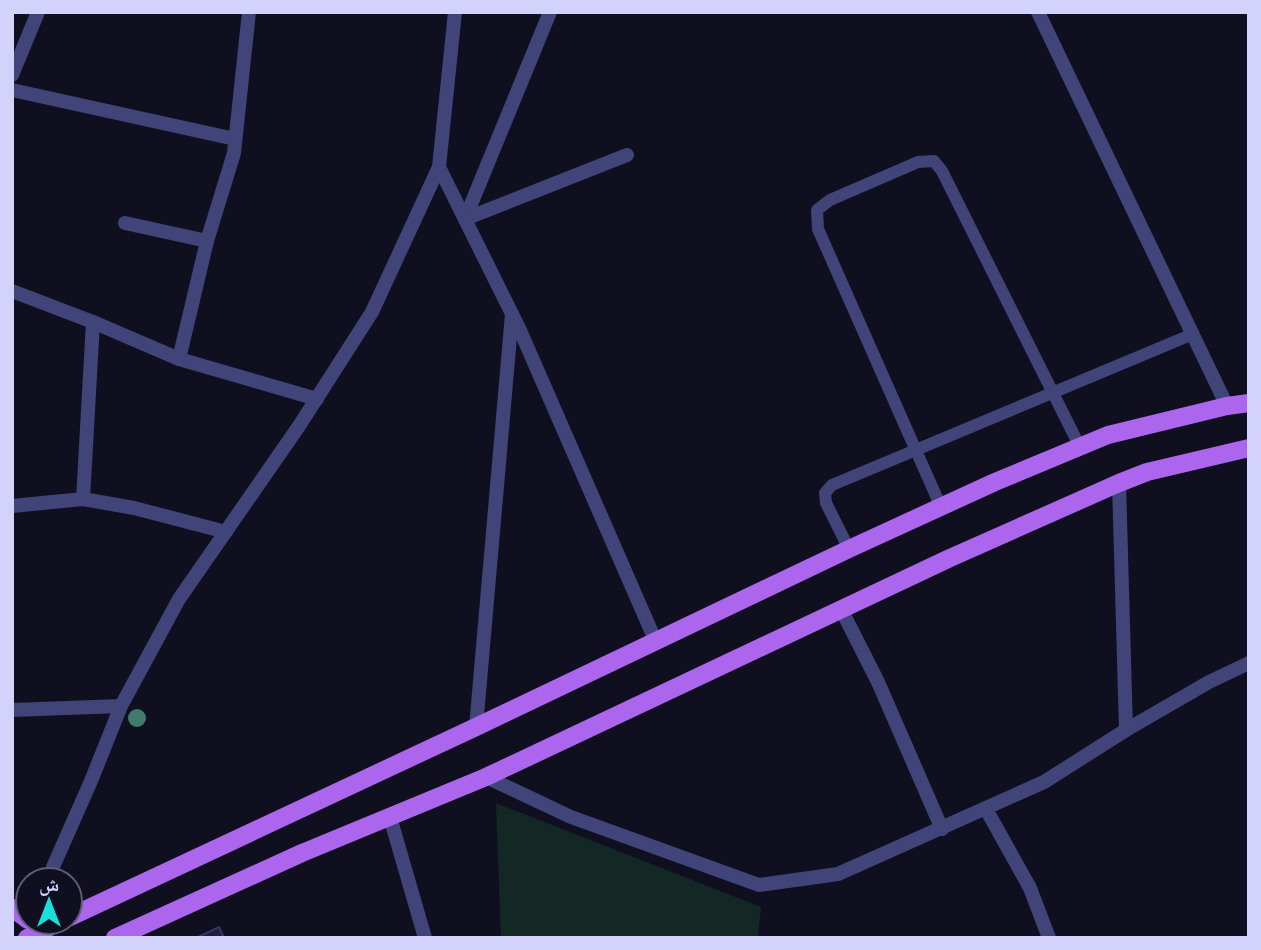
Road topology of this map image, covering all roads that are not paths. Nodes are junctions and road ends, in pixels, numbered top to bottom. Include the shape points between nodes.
1 (38, 12) edge
2 (248, 12) edge
3 (454, 12) edge
4 (550, 12) edge
5 (1038, 12) edge
6 (12, 75) edge
7 (12, 90) edge
8 (235, 139) junction
9 (627, 155) dead end
10 (439, 167) junction
11 (465, 219) junction
12 (125, 223) dead end
13 (206, 241) junction
14 (12, 291) edge
15 (512, 314) junction
16 (93, 322) junction
17 (1192, 334) junction
18 (179, 359) junction
19 (1053, 392) junction
20 (317, 399) junction
21 (1249, 403) edge
22 (1227, 406) junction
23 (1080, 447) junction
24 (1249, 448) edge
25 (914, 451) junction
26 (1119, 483) junction
27 (83, 499) junction
28 (12, 506) edge
29 (941, 507) junction
30 (226, 532) junction
31 (849, 549) junction
32 (842, 611) junction
33 (656, 642) junction
34 (1249, 663) edge
35 (121, 706) junction
36 (12, 710) edge
37 (476, 727) junction
38 (1126, 730) junction
39 (486, 778) junction
40 (986, 809) junction
41 (390, 817) junction
42 (942, 829) junction
43 (53, 866) edge
44 (84, 910) edge
45 (115, 938) edge
46 (425, 938) edge
47 (1049, 938) edge

1 - 6 street
2 - 8 street
3 - 10 street
4 - 11 street
5 - 17 street
7 - 8 street
8 - 13 street
9 - 11 street
10 - 11 street
10 - 20 street via 372,312
11 - 15 street
12 - 13 street
13 - 18 street
14 - 16 street
15 - 33 street
15 - 37 street
16 - 18 street
16 - 27 street
17 - 19 lane
17 - 22 street
18 - 20 street
19 - 23 lane
19 - 25 lane
19 - 25 lane via 942,171 934,161 918,162 817,210 818,229
20 - 30 street
21 - 22 main road
22 - 23 main road via 1108,435
23 - 29 main road
24 - 26 main road
25 - 29 lane
25 - 31 lane via 825,492
26 - 32 main road
26 - 38 street
27 - 28 street
27 - 30 street
29 - 31 main road
30 - 35 street via 179,599
31 - 33 main road
32 - 39 main road
32 - 42 street
33 - 37 main road
34 - 38 street
35 - 36 street
35 - 43 street
37 - 44 main road
38 - 40 street via 1044,782
39 - 41 main road
39 - 42 street via 570,817 759,886 838,874
40 - 42 street
40 - 47 street via 1030,888
41 - 45 main road
41 - 46 street

